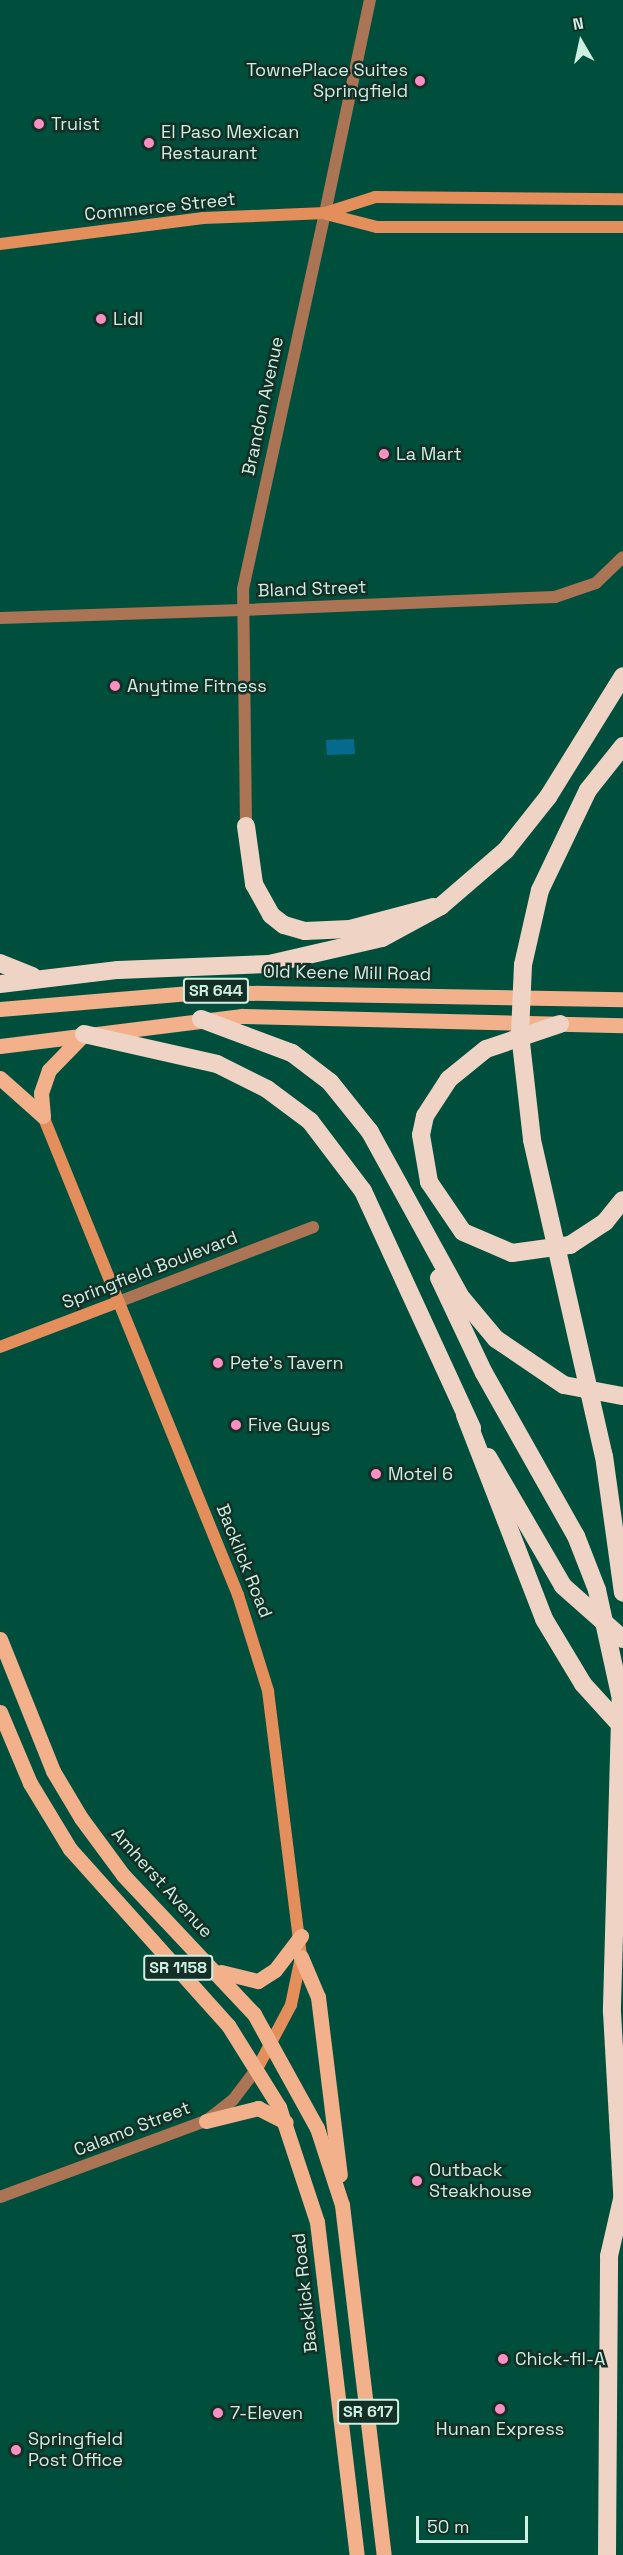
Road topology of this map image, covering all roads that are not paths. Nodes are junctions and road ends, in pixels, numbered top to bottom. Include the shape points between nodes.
1 (370, 0) edge
2 (623, 199) edge
3 (325, 213) junction
4 (623, 227) edge
5 (0, 244) edge
6 (619, 562) edge
7 (242, 610) junction
8 (0, 618) edge
9 (623, 676) edge
10 (623, 746) edge
11 (246, 826) joint
12 (441, 906) junction
13 (0, 963) edge
14 (44, 978) junction
15 (0, 984) edge
16 (623, 999) edge
17 (0, 1009) edge
18 (201, 1019) junction
19 (560, 1024) junction
20 (623, 1025) edge
21 (84, 1034) junction
22 (0, 1046) edge
23 (0, 1078) edge
24 (43, 1116) junction
25 (396, 1177) junction
26 (623, 1200) edge
27 (313, 1227) dead end
28 (118, 1302) junction
29 (0, 1347) edge
30 (623, 1396) edge
31 (465, 1414) junction
32 (623, 1593) edge
33 (0, 1639) edge
34 (623, 1639) edge
35 (623, 1661) edge
36 (620, 1695) junction
37 (0, 1712) edge
38 (623, 1728) edge
39 (301, 1936) junction
40 (301, 1957) junction
41 (212, 1966) junction
42 (273, 2041) junction
43 (258, 2067) junction
44 (206, 2121) junction
45 (286, 2122) junction
46 (623, 2195) edge
47 (0, 2197) edge
48 (342, 2205) junction
49 (623, 2216) edge
50 (357, 2555) edge
51 (384, 2555) edge
52 (607, 2555) edge

1 - 3 street, Brandon Avenue
2 - 3 main road, Commerce Street via 375,197
3 - 4 main road, Commerce Street via 377,227
3 - 5 main road, Commerce Street via 203,218
3 - 7 street, Brandon Avenue via 276,421
6 - 7 street, Bland Street via 596,583 555,597
7 - 8 street, Bland Street
7 - 11 street, Brandon Avenue
9 - 12 highway via 531,821 485,870
10 - 32 highway, bridge via 588,790 540,890 523,965 520,1034 532,1140 604,1456
11 - 12 highway via 254,884 271,915 284,925 305,931 350,929
12 - 14 highway via 382,938 310,958
13 - 14 highway
14 - 15 highway
16 - 17 main road, Old Keene Mill Road / SR 644 via 204,992
18 - 19 main road, SR 644 via 311,1016
18 - 21 main road, SR 644
18 - 25 highway via 272,1044 314,1068 358,1114
19 - 20 main road, SR 644
19 - 26 highway via 486,1049 448,1079 425,1116 421,1135 429,1182 463,1232 512,1253 570,1245 605,1222
21 - 22 main road, SR 644
21 - 24 main road via 49,1070 41,1093
21 - 31 highway via 217,1064 267,1089 303,1116 363,1191
23 - 24 main road
24 - 28 main road, Backlick Road / SR 617
25 - 30 highway via 479,1322 532,1368 576,1390
25 - 36 highway via 470,1345 576,1536 597,1590
27 - 28 street, Springfield Boulevard
28 - 29 main road, Springfield Boulevard
28 - 39 main road, Backlick Road / SR 617 via 262,1666
31 - 34 highway, bridge via 550,1568 585,1611
31 - 38 highway, bridge via 544,1619 583,1684
33 - 41 main road, Amherst Avenue / SR 1158 via 40,1740 75,1809 123,1875
35 - 36 highway
36 - 49 highway via 612,2035
37 - 43 main road, SR 1158 via 30,1783 70,1849 210,2003
39 - 40 main road, Backlick Road / SR 617
39 - 41 main road via 276,1970 258,1981 238,1979
40 - 42 main road, Backlick Road / SR 617 via 296,1990
40 - 48 main road, SR 617 via 318,1997
41 - 42 main road, Amherst Avenue / SR 1158
42 - 43 main road, Backlick Road / SR 617
42 - 48 main road, SR 1158 via 314,2120
43 - 44 street, Calamo Street via 232,2100
43 - 45 main road, Backlick Road / SR 617
44 - 45 main road via 252,2108
44 - 47 street, Calamo Street
45 - 50 main road, Backlick Road / SR 617 via 317,2222
46 - 52 highway, bridge via 609,2256
48 - 51 main road, SR 617

